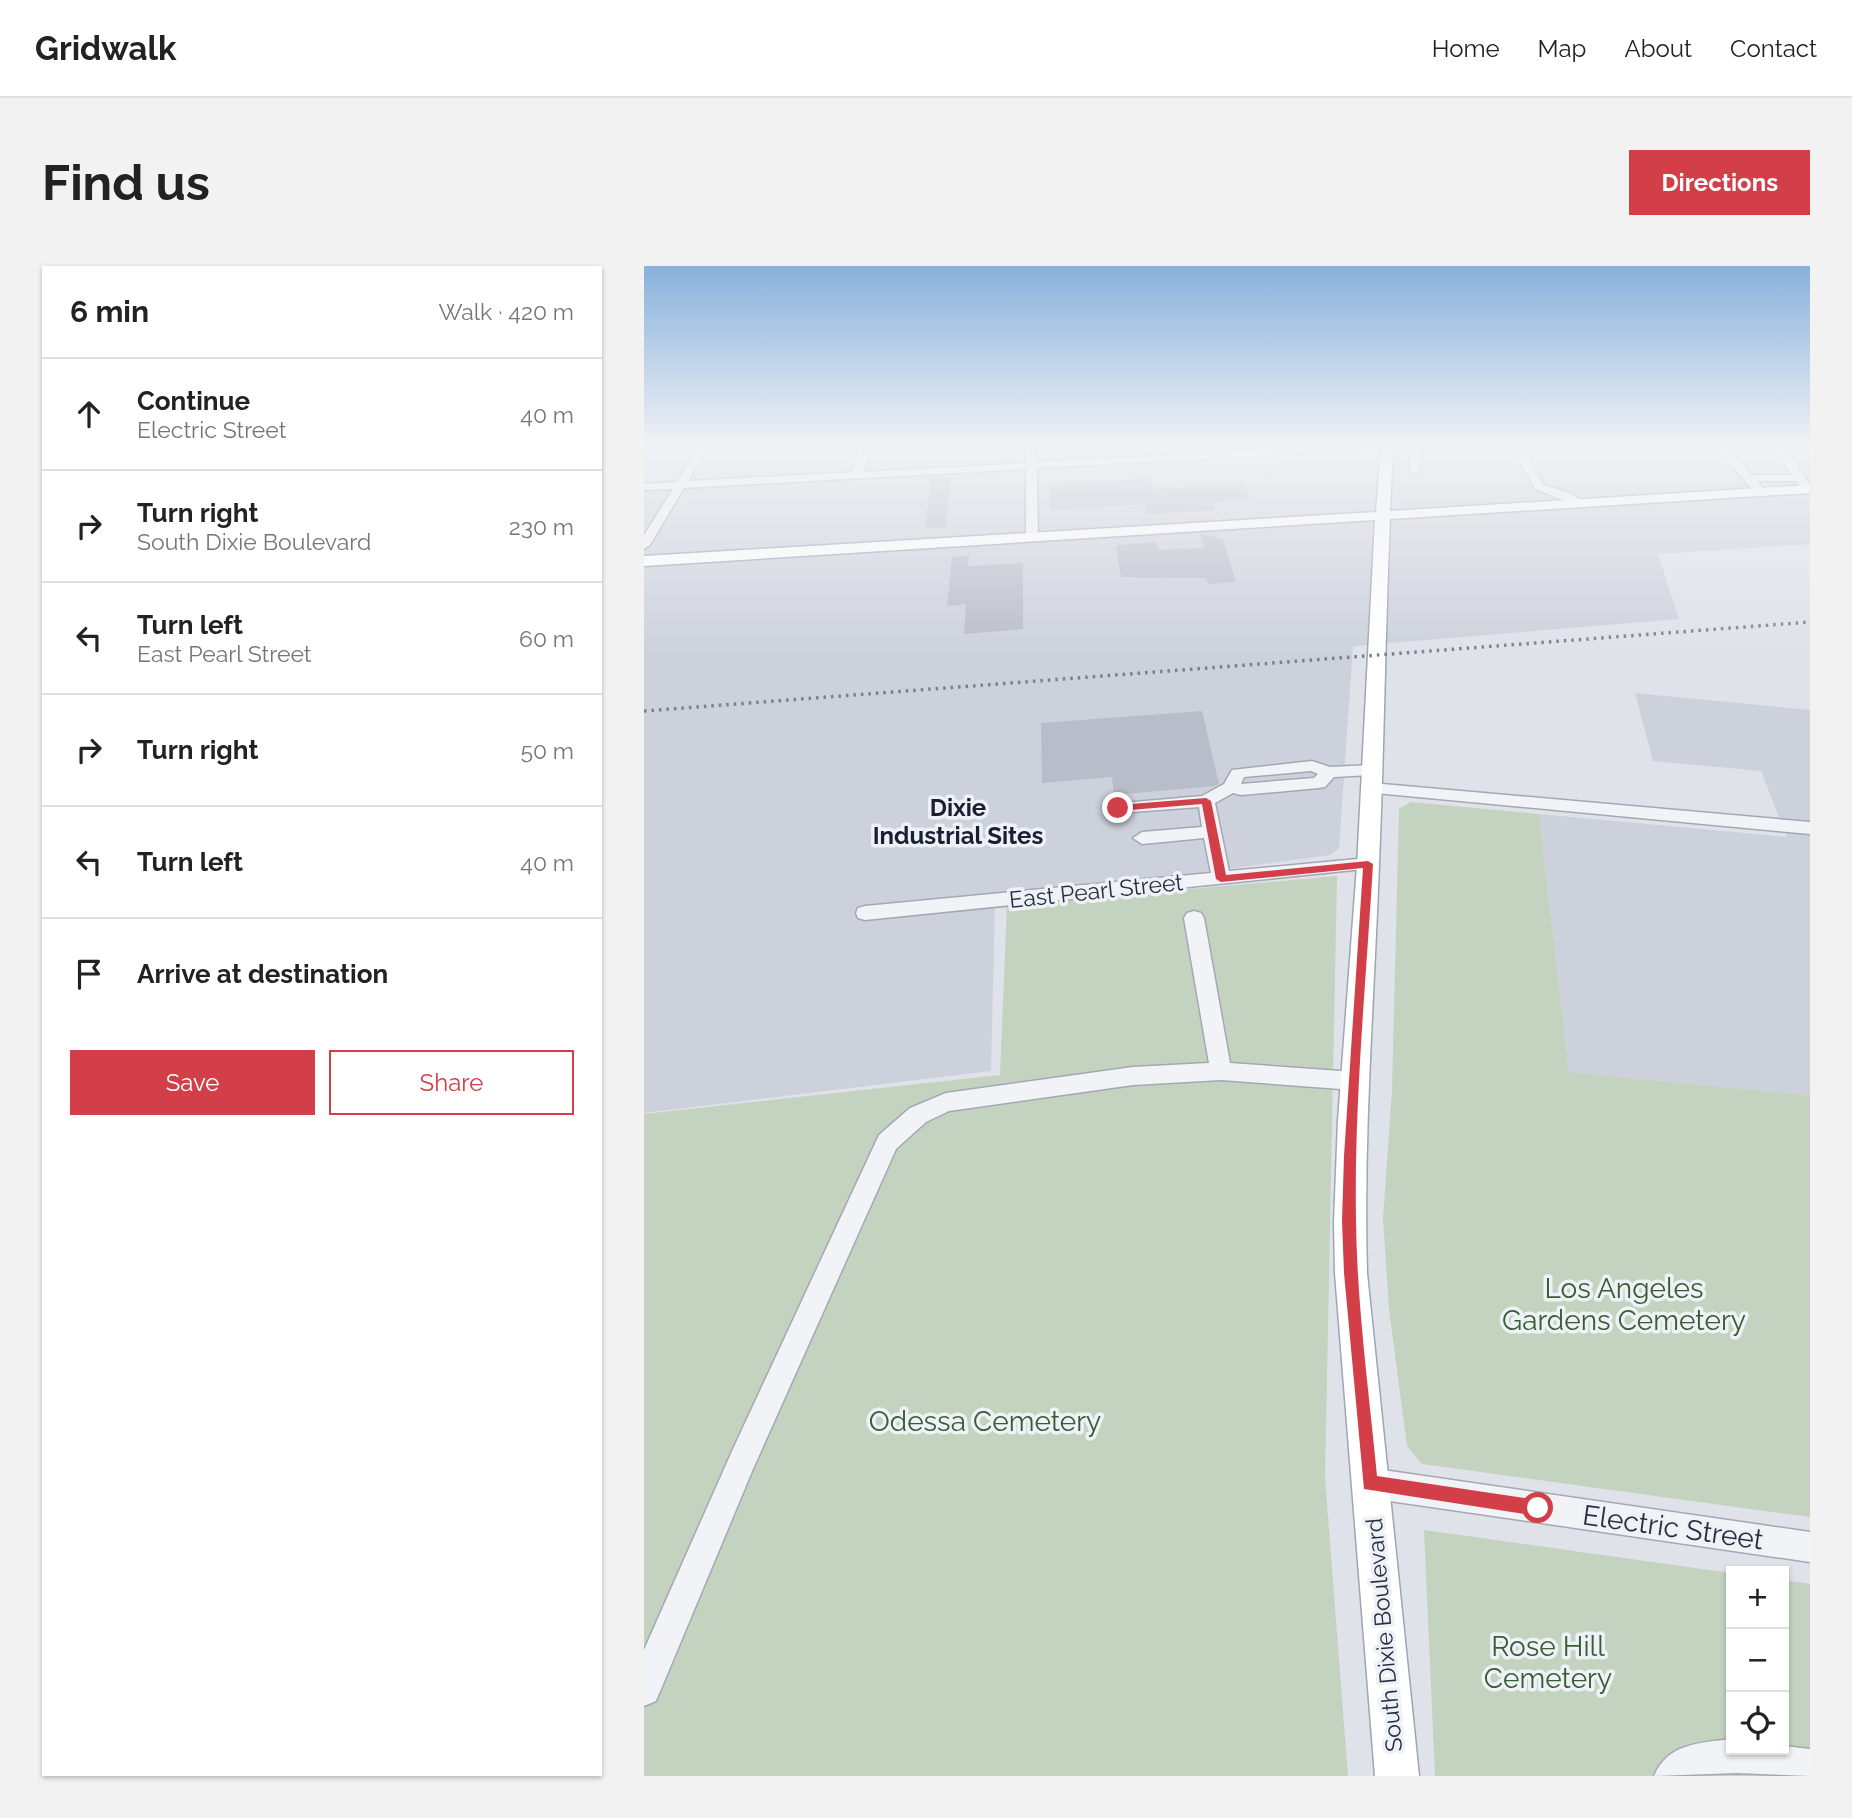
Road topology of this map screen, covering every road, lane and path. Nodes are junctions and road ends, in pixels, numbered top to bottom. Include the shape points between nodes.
1 (662, 514) edge
2 (1032, 514) edge
3 (1404, 514) edge
4 (1381, 516) junction
5 (1032, 537) junction
6 (644, 545) edge
7 (644, 561) edge
8 (1371, 779) junction
9 (1206, 801) junction
10 (1118, 808) dead end
11 (1810, 828) edge
12 (1212, 832) junction
13 (1142, 838) dead end
14 (1368, 864) junction
15 (1221, 879) junction
16 (865, 913) dead end
17 (1194, 918) dead end
18 (1221, 1072) junction
19 (1354, 1081) junction
20 (1369, 1483) junction
21 (1810, 1547) edge
22 (644, 1689) edge
23 (1810, 1766) edge
24 (1396, 1776) edge
25 (1672, 1776) edge

1 - 6 street
2 - 5 street
3 - 4 main road
4 - 5 main road
4 - 8 main road, South Dixie Boulevard
5 - 7 main road
8 - 9 street via 1329,772 1319,783 1231,787
8 - 11 street
8 - 14 main road, South Dixie Boulevard
9 - 10 street
9 - 12 street
12 - 13 street
12 - 15 street
14 - 15 street, East Pearl Street
14 - 19 main road, South Dixie Boulevard
15 - 16 street, East Pearl Street
17 - 18 street
18 - 19 street
18 - 22 street via 1133,1076 946,1102 918,1115 887,1142
19 - 20 main road, South Dixie Boulevard via 1350,1260
20 - 21 street, Electric Street
20 - 24 main road, South Dixie Boulevard
23 - 25 street via 1737,1756 1691,1761

